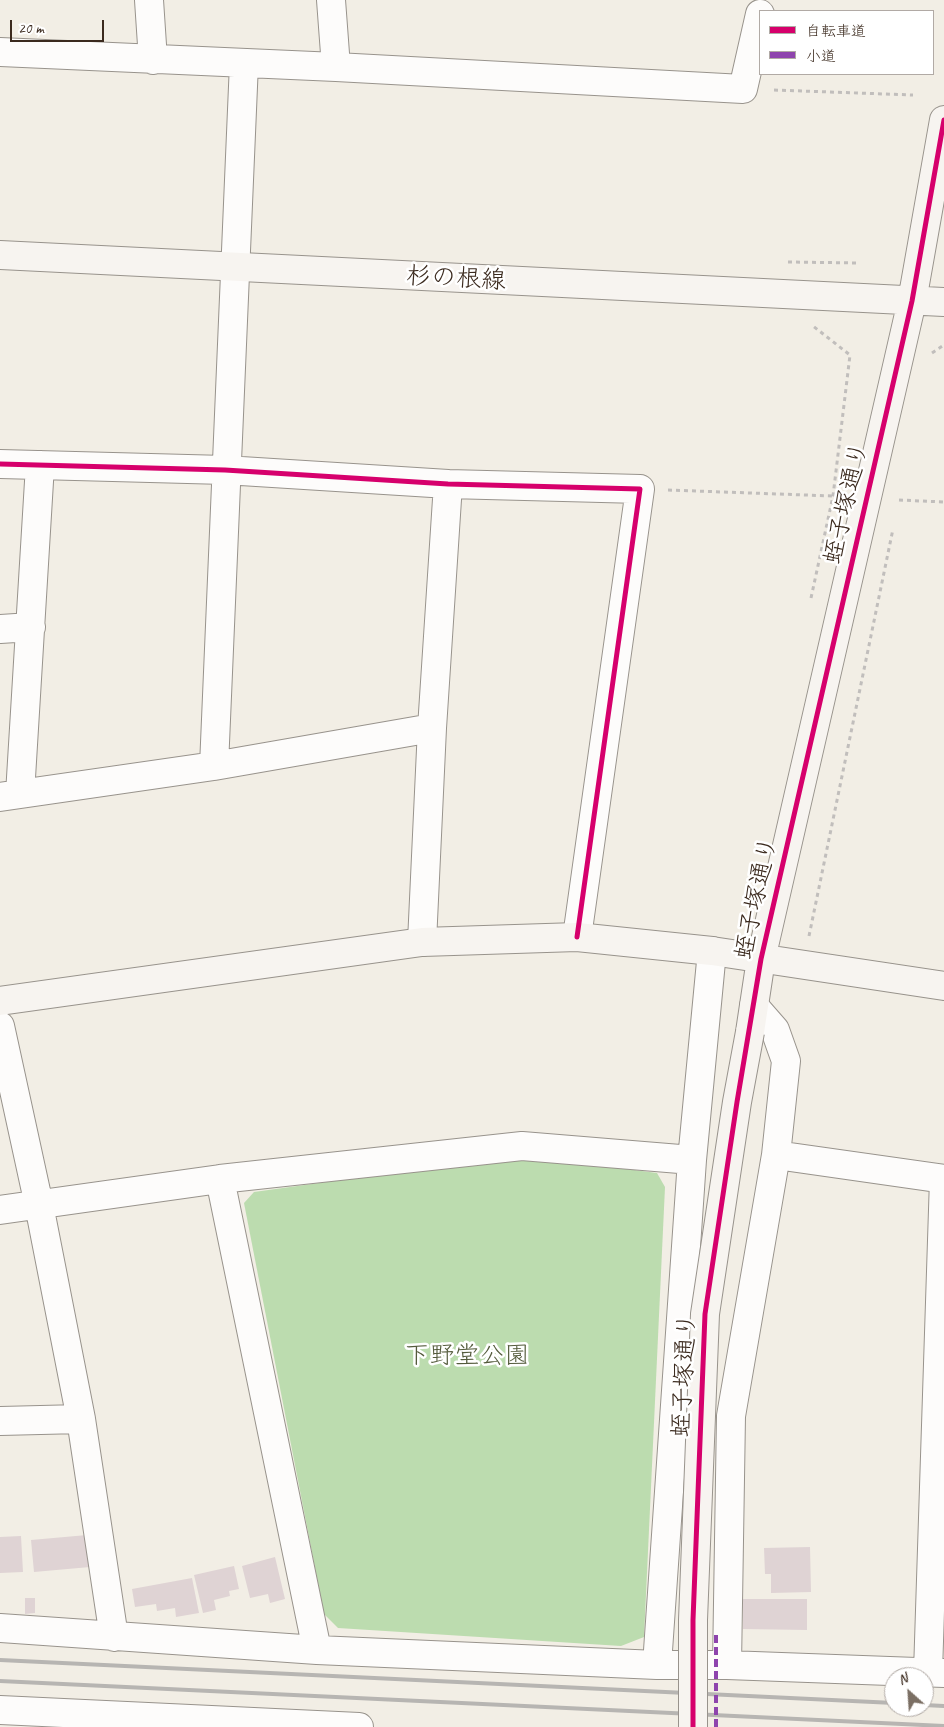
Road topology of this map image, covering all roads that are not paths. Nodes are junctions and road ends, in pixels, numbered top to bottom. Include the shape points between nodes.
1 (149, 0) edge
2 (332, 0) edge
3 (759, 21) edge
4 (0, 52) edge
5 (153, 60) junction
6 (244, 63) junction
7 (336, 67) junction
8 (944, 120) edge
9 (0, 255) edge
10 (236, 268) junction
11 (912, 301) junction
12 (944, 302) edge
13 (0, 464) edge
14 (40, 465) junction
15 (225, 470) junction
16 (448, 484) junction
17 (30, 627) junction
18 (0, 630) edge
19 (432, 728) junction
20 (214, 766) junction
21 (10, 796) edge
22 (577, 937) junction
23 (422, 942) junction
24 (712, 951) junction
25 (761, 959) junction
26 (944, 986) edge
27 (0, 1001) edge
28 (752, 1019) junction
29 (0, 1026) edge
30 (776, 1154) junction
31 (692, 1160) junction
32 (220, 1179) junction
33 (944, 1179) edge
34 (39, 1205) junction
35 (0, 1210) edge
36 (81, 1418) junction
37 (0, 1421) edge
38 (0, 1628) edge
39 (114, 1637) junction
40 (317, 1650) junction
41 (657, 1665) junction
42 (728, 1665) junction
43 (936, 1672) edge
44 (0, 1710) edge
45 (359, 1727) edge
46 (693, 1727) edge

1 - 5 street
2 - 7 street
3 - 7 street via 743,89
4 - 5 street
5 - 6 street
6 - 7 street
6 - 10 street
8 - 11 street, 蛭子塚通り
9 - 10 street, 杉の根線
10 - 11 street, 杉の根線
10 - 15 street
11 - 12 street, 杉の根線
11 - 25 street, 蛭子塚通り
13 - 14 street
14 - 15 street
14 - 17 street
15 - 16 street
15 - 20 street
16 - 19 street
16 - 22 street via 640,490
17 - 18 street
17 - 21 street
19 - 20 street
19 - 23 street
20 - 21 street
22 - 23 street
22 - 24 street
23 - 27 street
24 - 25 street
24 - 31 street
25 - 26 street
25 - 28 street, 蛭子塚通り
28 - 30 street via 775,1030 786,1061
28 - 46 street, 蛭子塚通り, bridge via 705,1314 693,1620
29 - 34 street
30 - 33 street
30 - 42 street via 731,1416
31 - 32 street via 522,1146
31 - 41 street
32 - 34 street
32 - 40 street
33 - 43 street
34 - 35 street
34 - 36 street
36 - 37 street
36 - 39 street
38 - 39 street
39 - 40 street
40 - 41 street
41 - 42 street
42 - 43 street
44 - 45 street

